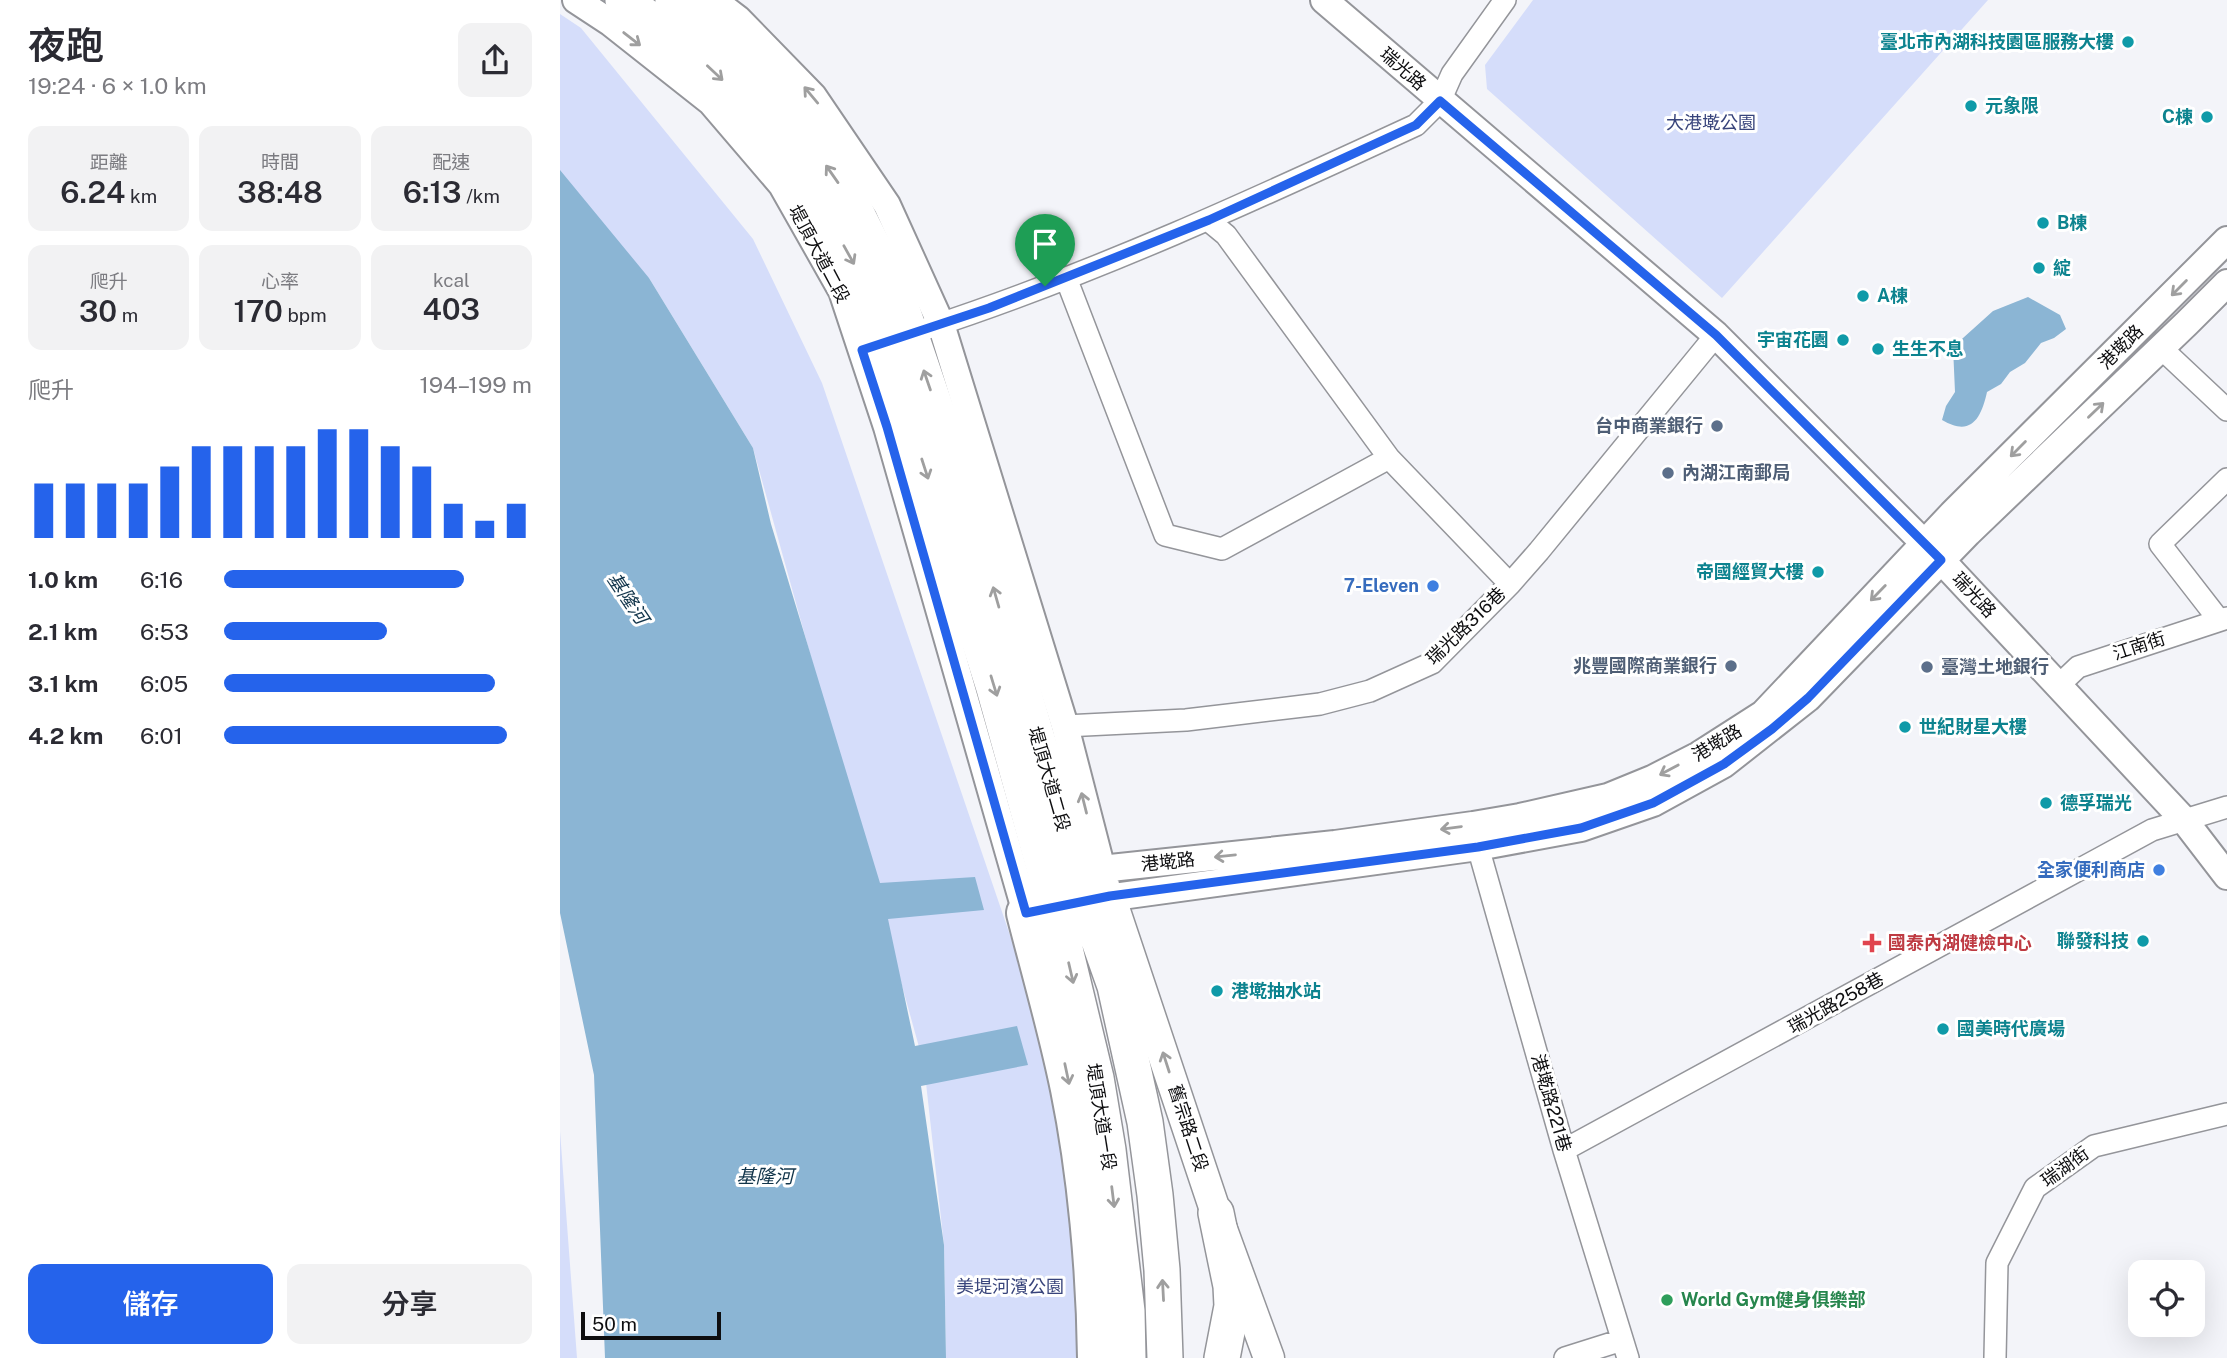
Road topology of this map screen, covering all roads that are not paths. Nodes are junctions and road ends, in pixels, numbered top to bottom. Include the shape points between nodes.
1 (576, 0) edge
2 (623, 0) edge
3 (673, 0) edge
4 (713, 0) edge
5 (1324, 0) edge
6 (1505, 0) edge
7 (1440, 101) junction
8 (1209, 220) junction
9 (2227, 240) edge
10 (1066, 278) junction
11 (2227, 283) edge
12 (1716, 335) junction
13 (889, 341) junction
14 (2161, 348) junction
15 (2227, 410) edge
16 (1389, 458) junction
17 (2227, 479) edge
18 (1933, 552) junction
19 (1510, 584) junction
20 (2223, 619) edge
21 (2058, 686) junction
22 (1065, 726) junction
23 (2227, 807) edge
24 (2183, 820) junction
25 (1478, 847) junction
26 (2227, 876) edge
27 (1065, 891) junction
28 (2227, 1114) edge
29 (1564, 1150) junction
30 (1216, 1213) junction
31 (1625, 1349) edge
32 (1107, 1352) edge
33 (1165, 1358) edge
34 (1222, 1358) edge
35 (1269, 1358) edge
36 (1565, 1358) edge
37 (1994, 1358) edge

1 -> 13 street, 堤頂大道二段 via 711,102 782,184 842,291
2 -> 13 highway, 堤頂大道二段 via 679,40 756,111 814,194 859,273
13 -> 3 highway, 堤頂大道二段 via 897,292 850,200 768,83
13 -> 4 street, 堤頂大道二段 via 887,205 813,96 738,19
5 - 7 street, 瑞光路
6 - 7 street via 1452,74
7 - 8 street via 1416,125
7 - 12 street, 瑞光路
8 - 10 street
8 - 16 street via 1226,235
9 -> 18 street, 港墘路
10 - 13 street
10 - 16 street via 1165,536 1222,549
11 - 14 street, 港墘路
12 - 18 street, 瑞光路
12 - 19 street, 瑞光路316巷
13 - 22 street, 堤頂大道二段
13 - 27 highway, 堤頂大道二段 via 994,688
14 - 15 street
18 -> 14 street, 港墘路
16 - 19 street
17 - 20 street via 2160,544
18 - 21 street, 瑞光路
18 - 25 street, 港墘路 via 1808,698 1724,764 1653,803 1581,828
18 -> 27 street, 港墘路 via 1763,714 1699,755 1608,797 1473,825
19 - 22 street, 瑞光路316巷 via 1432,663 1370,691 1320,704 1186,720
20 - 21 street, 江南街 via 2078,667
21 - 24 street, 瑞光路
27 -> 22 street, 堤頂大道二段
23 - 24 street, 瑞光路258巷
24 - 26 street, 瑞光路
24 - 29 street, 瑞光路258巷 via 2152,830
25 - 27 street, 港墘路
25 - 29 street, 港墘路221巷
30 -> 27 main road, 舊宗路二段
27 -> 32 highway via 1061,1046
33 -> 27 highway via 1162,1270 1144,1122 1115,986
28 - 37 street, 瑞湖街 via 2094,1146 2035,1188 1997,1263
29 - 31 street, 港墘路221巷
30 - 34 highway via 1232,1306
30 - 35 main road, 舊宗路二段
31 - 36 street

